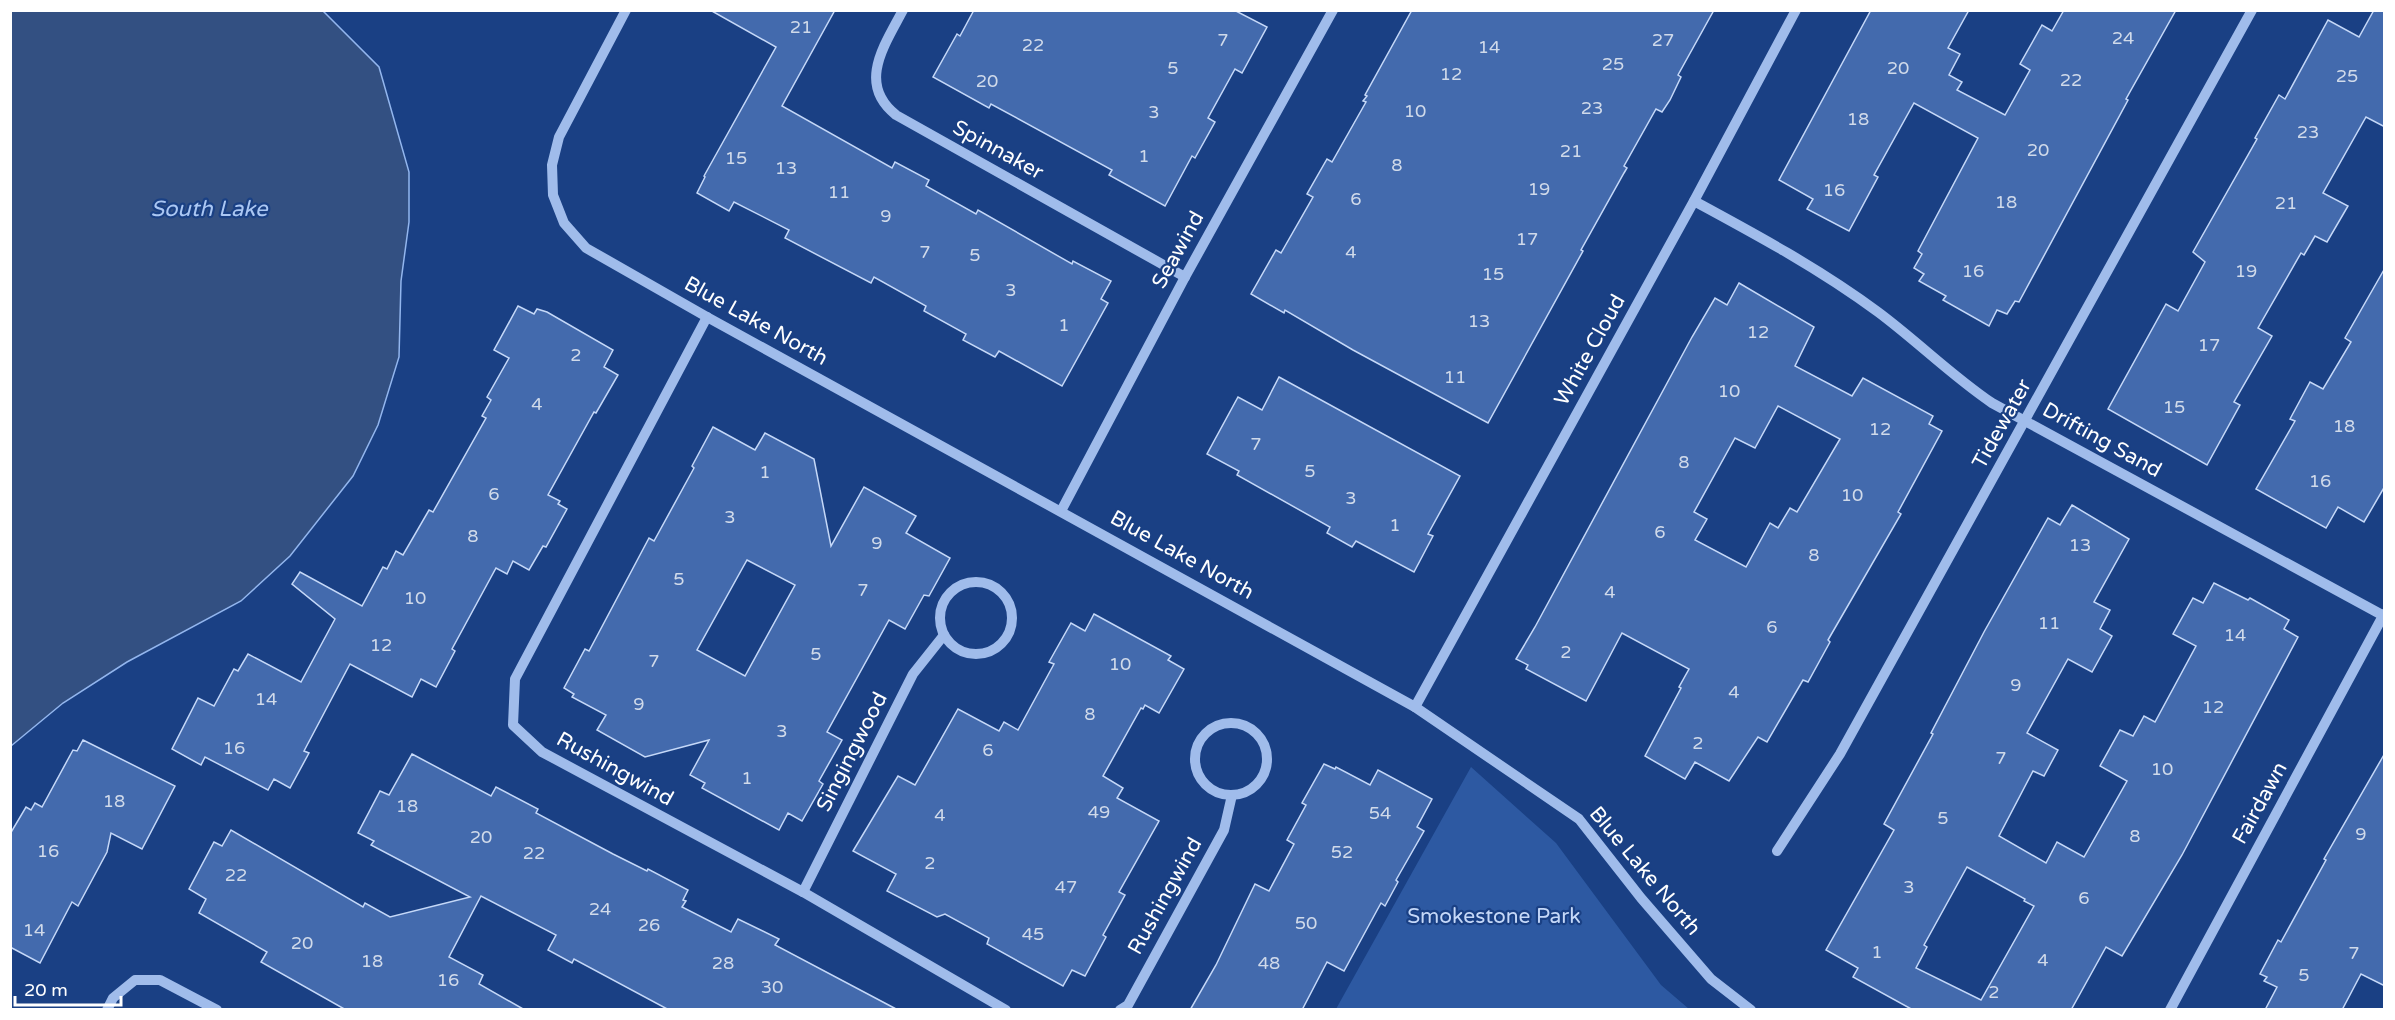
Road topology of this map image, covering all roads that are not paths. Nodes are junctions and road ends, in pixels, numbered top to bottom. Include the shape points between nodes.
1 (626, 10) edge
2 (903, 10) edge
3 (1333, 10) edge
4 (1796, 10) edge
5 (2252, 10) edge
6 (1694, 201) junction
7 (1185, 277) junction
8 (707, 317) junction
9 (2026, 422) junction
10 (1061, 511) junction
11 (2384, 615) edge
12 (944, 635) junction
13 (1415, 707) junction
14 (1232, 795) junction
15 (1777, 851) dead end
16 (803, 892) junction
17 (107, 1010) edge
18 (217, 1010) edge
19 (1006, 1010) edge
20 (1120, 1010) edge
21 (1751, 1010) edge
22 (2170, 1010) edge

1 - 8 street, Blue Lake North via 559,137 552,165 553,195 564,223 586,248
2 - 7 street, Spinnaker via 877,66 876,88 883,105 896,116
3 - 7 street, Seawind
4 - 6 street, White Cloud
5 - 9 street, Tidewater
6 - 9 street, Drifting Sand via 1830,279 1879,313 1981,396
6 - 13 street, White Cloud
7 - 10 street, Seawind
8 - 10 street, Blue Lake North
8 - 16 street, Rushingwind via 515,679 513,725 542,752
9 - 11 street, Drifting Sand
9 - 15 street, Tidewater via 1840,754
10 - 13 street, Blue Lake North
11 - 22 street, Fairdawn
12 - 12 street via 963,652 990,652 1002,645 1013,620 1005,595 982,582 968,582 951,592 940,609
12 - 16 street, Singingwood via 913,674
13 - 21 street, Blue Lake North via 1579,819 1711,979
14 - 14 street via 1245,793 1256,785 1266,768 1266,748 1260,736 1237,722 1223,723 1201,737 1194,763 1207,786
14 - 20 street, Rushingwind via 1224,830 1128,1005
16 - 19 street, Rushingwind
17 - 18 street via 113,998 135,980 160,980

